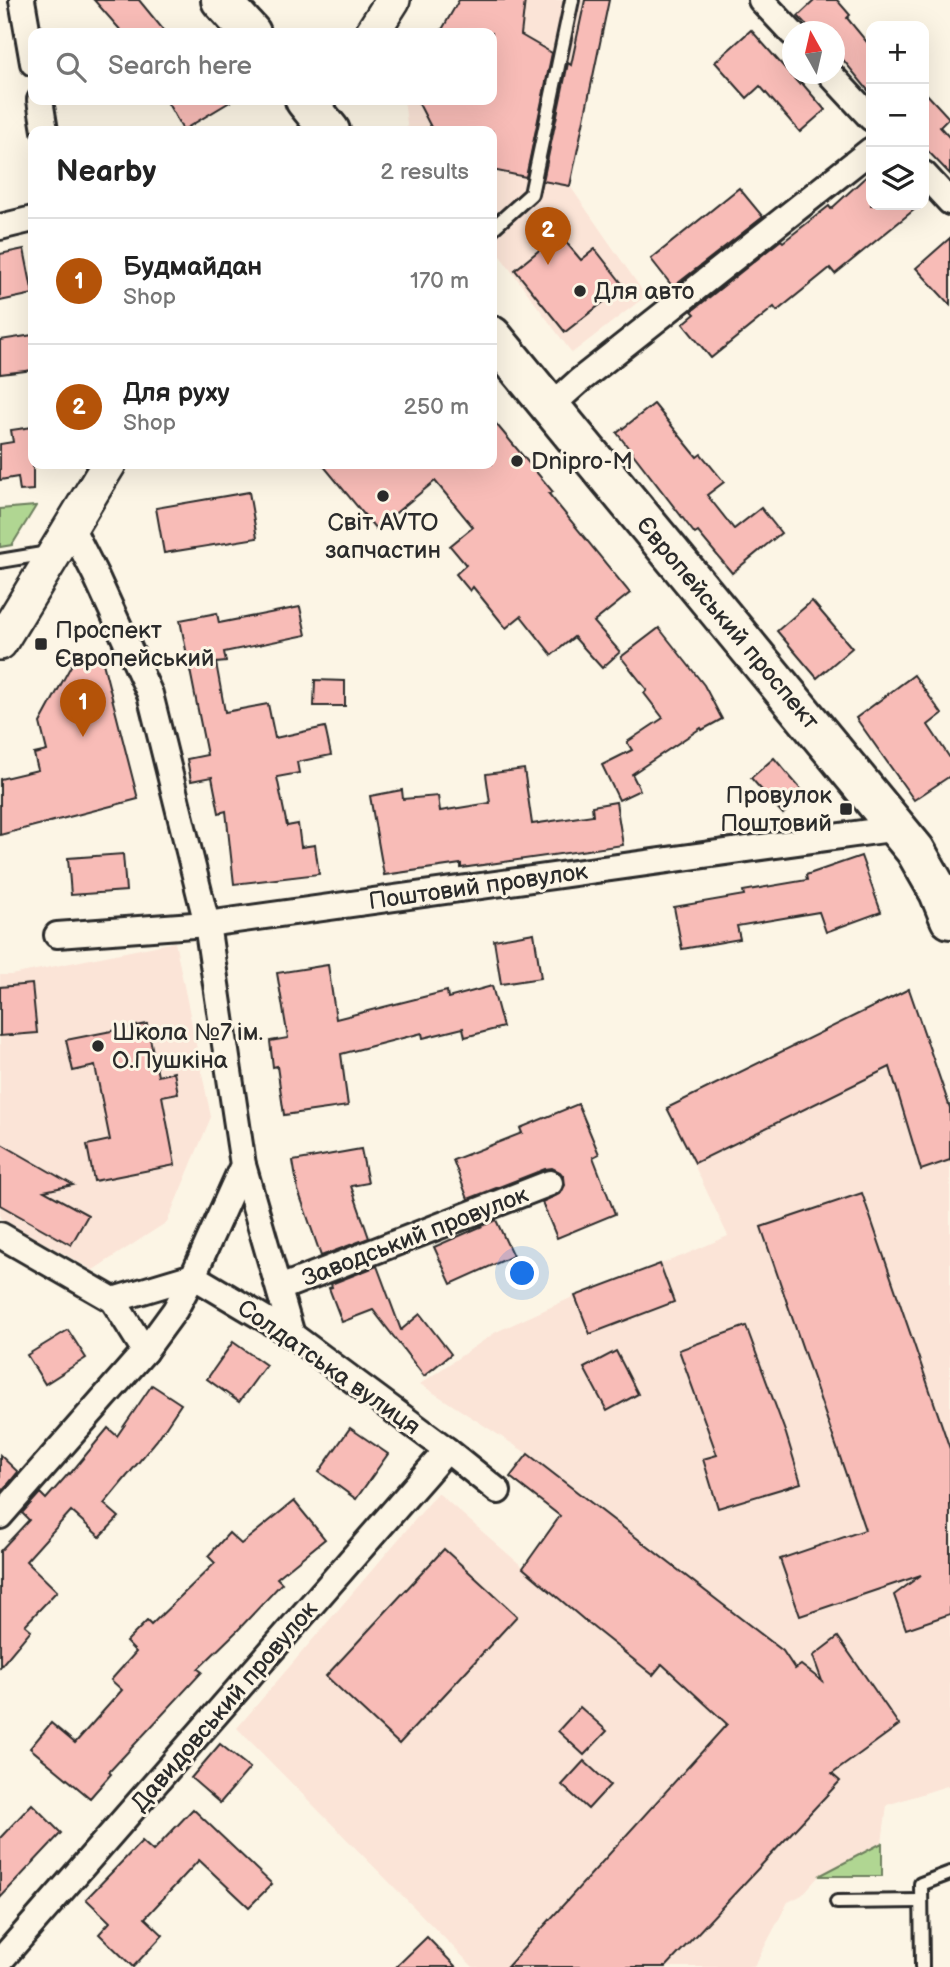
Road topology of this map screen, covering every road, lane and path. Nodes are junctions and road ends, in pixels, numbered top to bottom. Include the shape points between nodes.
1 (22, 0) edge
2 (221, 0) edge
3 (393, 0) edge
4 (572, 0) edge
5 (761, 0) edge
6 (782, 22) edge
7 (246, 28) edge
8 (375, 28) edge
9 (28, 34) edge
10 (839, 84) edge
11 (41, 105) edge
12 (866, 113) edge
13 (44, 126) edge
14 (866, 154) edge
15 (929, 179) edge
16 (950, 202) edge
17 (28, 220) edge
18 (497, 225) edge
19 (0, 227) edge
20 (497, 342) edge
21 (550, 407) junction
22 (106, 469) edge
23 (62, 539) junction
24 (0, 561) edge
25 (0, 643) edge
26 (898, 828) junction
27 (950, 919) edge
28 (207, 924) junction
29 (57, 935) dead end
30 (243, 1165) junction
31 (550, 1183) dead end
32 (0, 1235) edge
33 (193, 1276) junction
34 (280, 1288) junction
35 (113, 1300) junction
36 (292, 1335) junction
37 (145, 1351) junction
38 (447, 1450) junction
39 (498, 1491) dead end
40 (0, 1516) edge
41 (950, 1873) edge
42 (921, 1901) junction
43 (837, 1902) dead end
44 (0, 1961) edge
45 (922, 1967) edge

1 - 9 street
2 - 7 main road
3 - 8 main road
4 - 18 lane via 531,194
5 - 6 street
10 - 12 street
11 - 13 street
14 - 21 street
15 - 16 street
17 - 19 street
20 - 21 main road, Європейський проспект
21 - 26 main road, Європейський проспект
22 - 23 main road
23 - 24 lane
23 - 25 main road
23 - 28 street via 95,574 150,694
26 - 27 main road, Європейський проспект via 933,881
26 - 28 street, Поштовий провулок
28 - 29 street, Поштовий провулок
28 - 30 street
30 - 33 street
30 - 34 street
31 - 34 street, Заводський провулок
32 - 35 street
33 - 35 street
33 - 36 street, Солдатська вулиця
33 - 37 street
34 - 36 street
35 - 37 street
36 - 38 street, Солдатська вулиця
37 - 40 street
38 - 39 street, Солдатська вулиця
38 - 44 street, Давидовський провулок
41 - 42 lane via 920,1884
42 - 43 lane
42 - 45 lane

